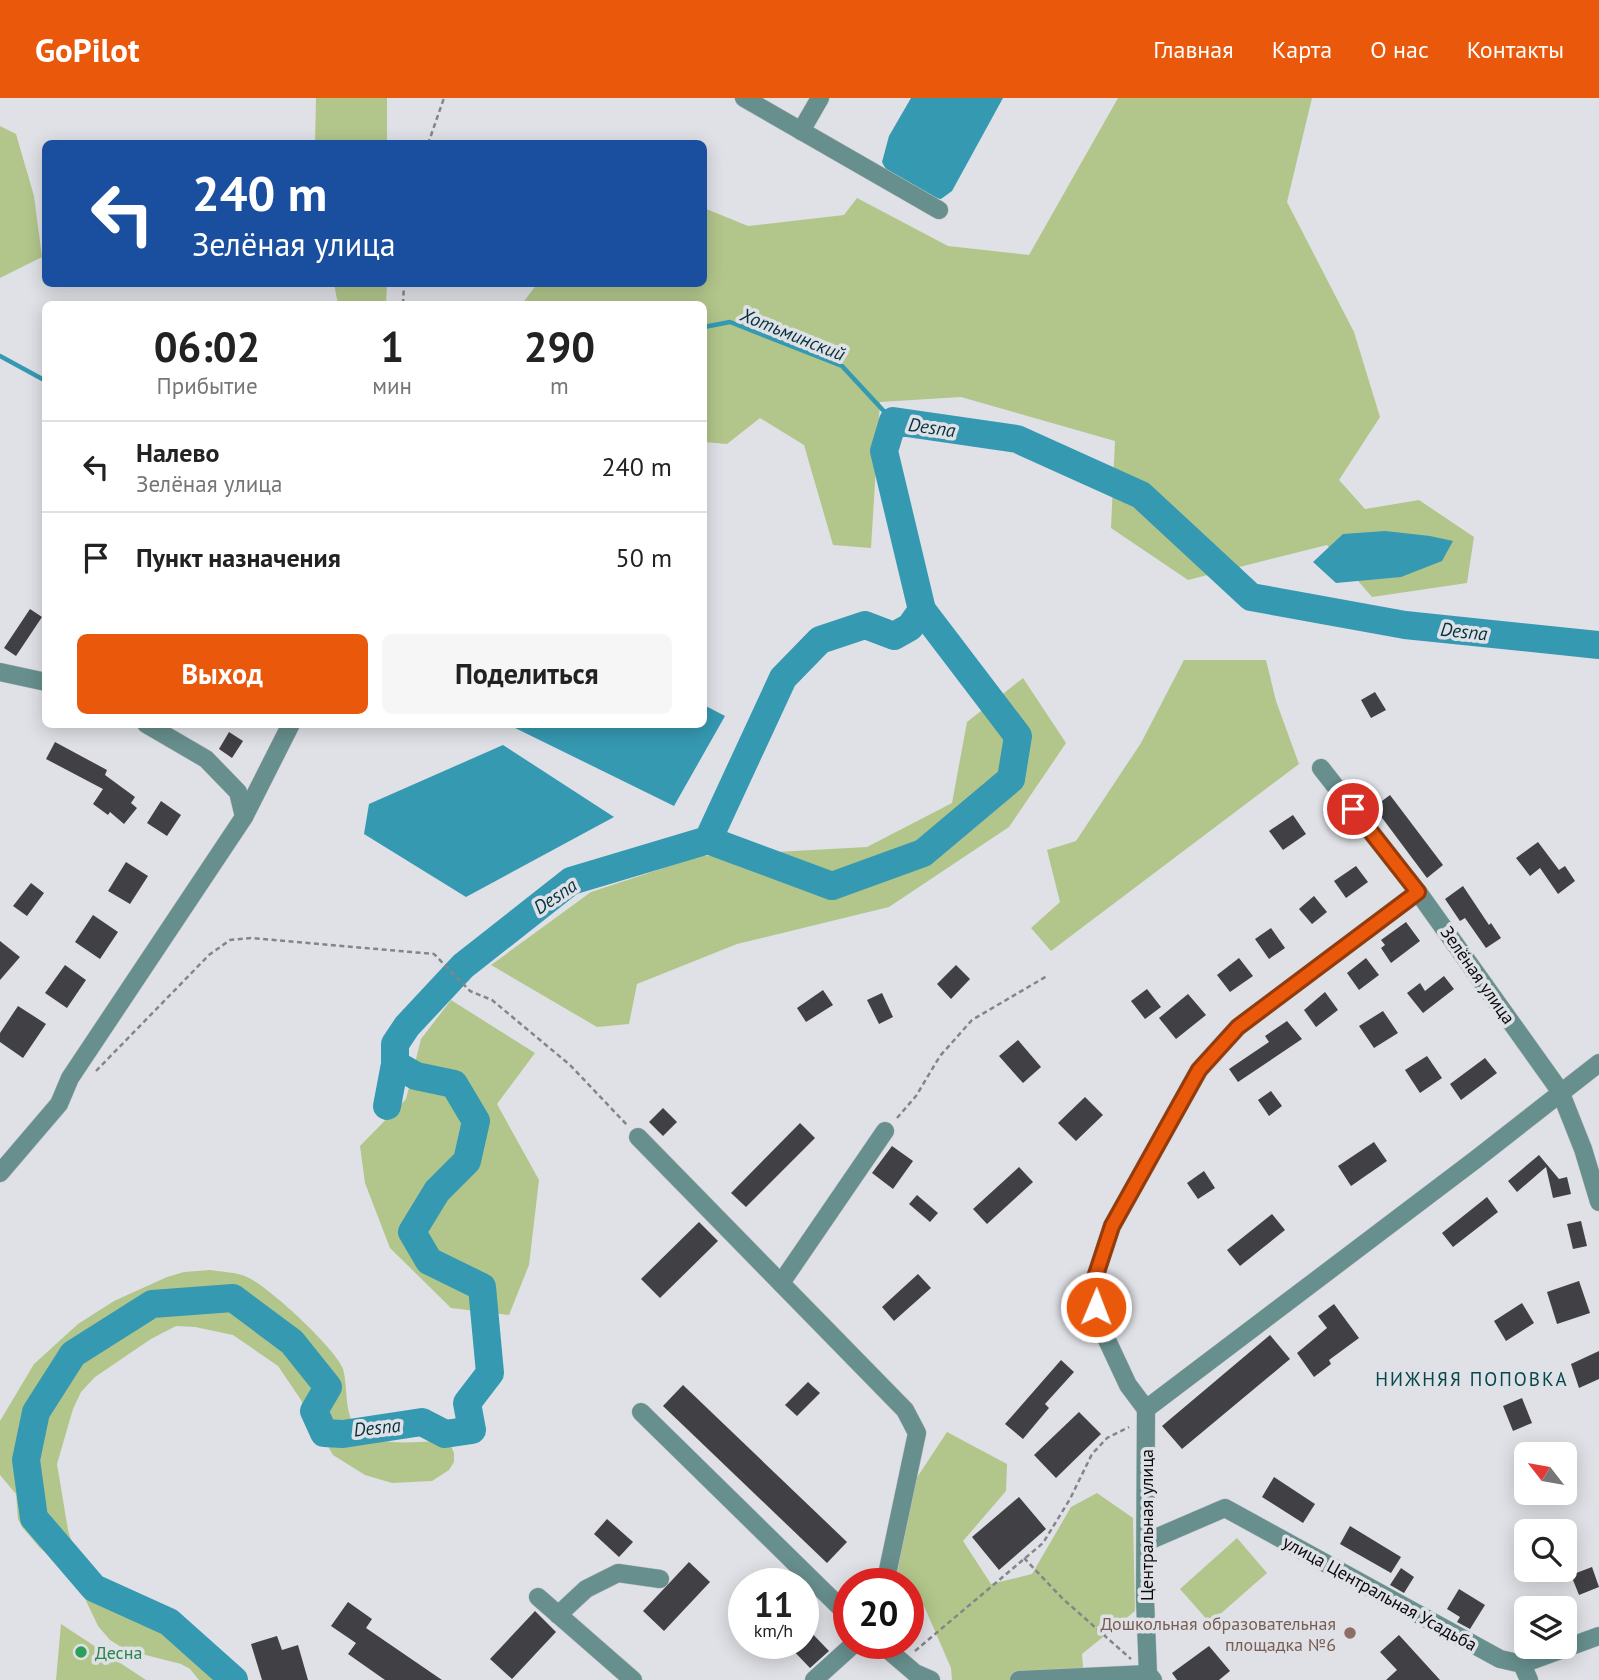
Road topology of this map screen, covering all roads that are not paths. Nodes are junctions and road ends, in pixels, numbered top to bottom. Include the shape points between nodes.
1 (744, 98) edge
2 (820, 98) edge
3 (802, 131) junction
4 (939, 210) dead end
5 (0, 671) edge
6 (42, 681) edge
7 (153, 728) edge
8 (289, 728) edge
9 (1321, 768) dead end
10 (244, 817) junction
11 (1418, 892) junction
12 (1599, 1063) edge
13 (1560, 1091) junction
14 (885, 1131) road end
15 (638, 1137) road end
16 (0, 1174) edge
17 (1599, 1202) edge
18 (781, 1283) junction
19 (641, 1412) dead end
20 (1146, 1415) junction
21 (1146, 1542) junction
22 (888, 1568) edge
23 (660, 1579) dead end
24 (538, 1597) dead end
25 (833, 1600) edge
26 (558, 1615) junction
27 (1599, 1636) edge
28 (837, 1659) edge
29 (899, 1659) edge
30 (1525, 1672) edge
31 (1151, 1677) edge
32 (633, 1680) edge
33 (814, 1680) edge
34 (931, 1680) edge
35 (1019, 1680) edge

1 - 3 street
2 - 3 street
3 - 4 street
5 - 6 street
7 - 10 street via 206,759 238,792
8 - 10 street
9 - 11 street, Зелёная улица
10 - 16 street via 71,1078 60,1104
11 - 13 street, Зелёная улица
11 - 20 street via 1230,1035 1199,1070 1112,1226 1091,1290 1100,1325
12 - 13 street
13 - 17 street, Зелёная улица
13 - 20 street
14 - 18 street
15 - 18 street
18 - 22 street via 905,1410 917,1433
19 - 25 street
20 - 21 street, Центральная улица
21 - 30 street, улица Центральная Усадьба via 1225,1508
21 - 31 street, Центральная улица
23 - 26 street via 618,1573 586,1589
24 - 26 street
26 - 32 street
27 - 30 street
28 - 33 street
29 - 34 street
31 - 35 street

